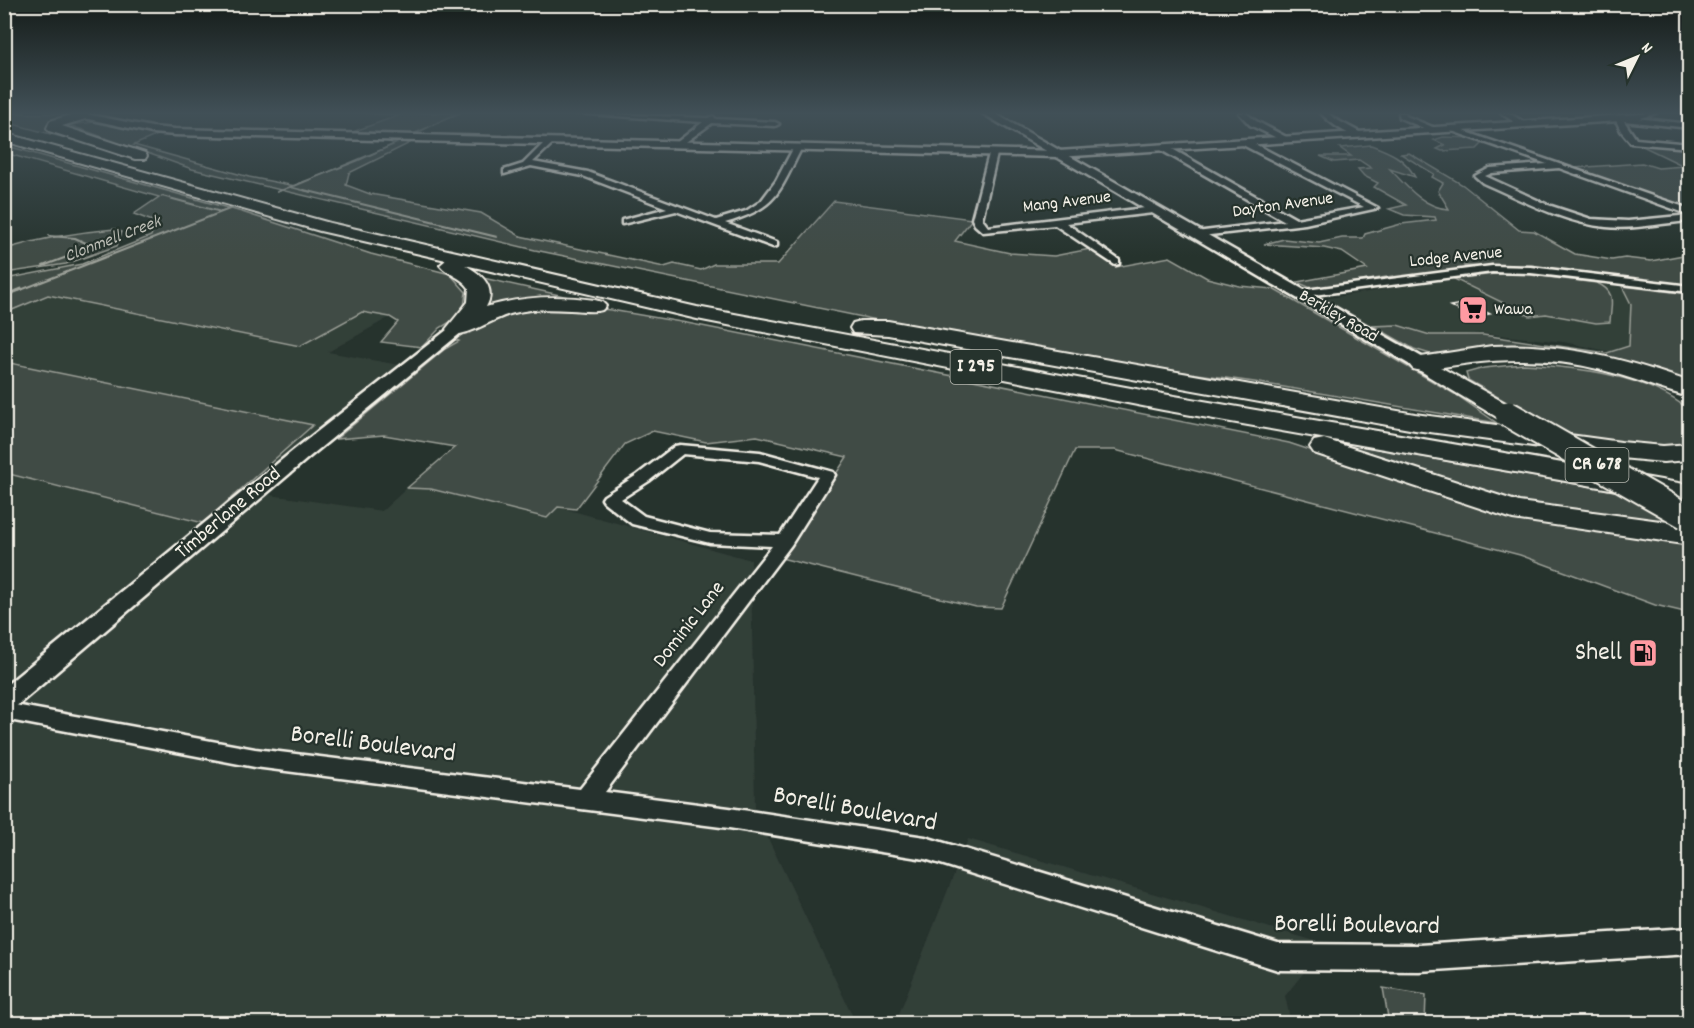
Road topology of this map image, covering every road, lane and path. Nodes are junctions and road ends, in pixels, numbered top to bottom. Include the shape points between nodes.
1 (88, 161) edge
2 (131, 161) edge
3 (153, 161) edge
4 (528, 161) edge
5 (790, 161) edge
6 (991, 161) edge
7 (1070, 161) edge
8 (1187, 161) edge
9 (1281, 161) edge
10 (1545, 161) edge
11 (156, 162) dead end
12 (535, 165) junction
13 (1559, 166) junction
14 (507, 172) dead end
15 (208, 178) dead end
16 (228, 186) junction
17 (677, 208) junction
18 (1153, 210) junction
19 (268, 212) junction
20 (1689, 212) edge
21 (1689, 218) edge
22 (1056, 220) junction
23 (625, 222) dead end
24 (718, 222) junction
25 (1294, 222) junction
26 (1196, 235) junction
27 (773, 244) dead end
28 (1115, 262) dead end
29 (450, 265) junction
30 (1689, 290) edge
31 (1303, 297) junction
32 (671, 316) junction
33 (861, 328) junction
34 (457, 329) junction
35 (1428, 368) junction
36 (1689, 390) edge
37 (1689, 404) edge
38 (1689, 452) edge
39 (1689, 473) edge
40 (1689, 516) edge
41 (785, 541) junction
42 (4, 702) edge
43 (4, 711) edge
44 (585, 801) junction
45 (1689, 941) edge

1 - 19 highway, I 295
2 - 16 highway, I 295
3 - 11 highway
4 - 12 street
5 - 24 street via 758,208
6 - 22 street, Mang Avenue via 978,224 986,230
7 - 18 main road, Berkley Road / CR 678
8 - 25 street
9 - 25 street, Dayton Avenue via 1373,208
10 - 13 street
12 - 14 street
12 - 17 street via 585,174
13 - 20 street
13 - 21 street via 1490,171 1479,176 1570,216 1598,223
15 - 16 highway
16 - 33 highway, I 295 via 492,250
17 - 23 street
17 - 24 street
18 - 22 street, Mang Avenue
18 - 26 main road, Berkley Road / CR 678
19 - 29 highway via 321,232
19 - 40 highway, I 295 via 697,313 1163,402
22 - 28 street
24 - 27 street
25 - 26 street, Dayton Avenue
26 - 31 main road, Berkley Road / CR 678
29 - 32 highway
29 - 34 highway via 477,282 481,293 471,314
30 - 31 street, Lodge Avenue via 1498,273
31 - 35 main road, Berkley Road / CR 678
32 - 34 highway via 537,302 499,309
32 - 40 highway via 1312,444 1513,510 1546,516
33 - 38 highway via 888,328 1415,422 1621,450
33 - 39 highway, I 295 via 1394,425
34 - 42 street, Timberlane Road
35 - 36 highway via 1493,353 1548,354 1632,371
35 - 37 highway via 1507,361 1551,362 1628,377
35 - 40 main road, Berkley Road / CR 678, bridge
41 - 41 street, Dominic Lane via 827,475 760,457 680,449 610,499 638,520 710,538
41 - 44 street, Dominic Lane
43 - 44 street, Borelli Boulevard via 255,758
44 - 45 street, Borelli Boulevard via 925,848 1278,957 1419,958

